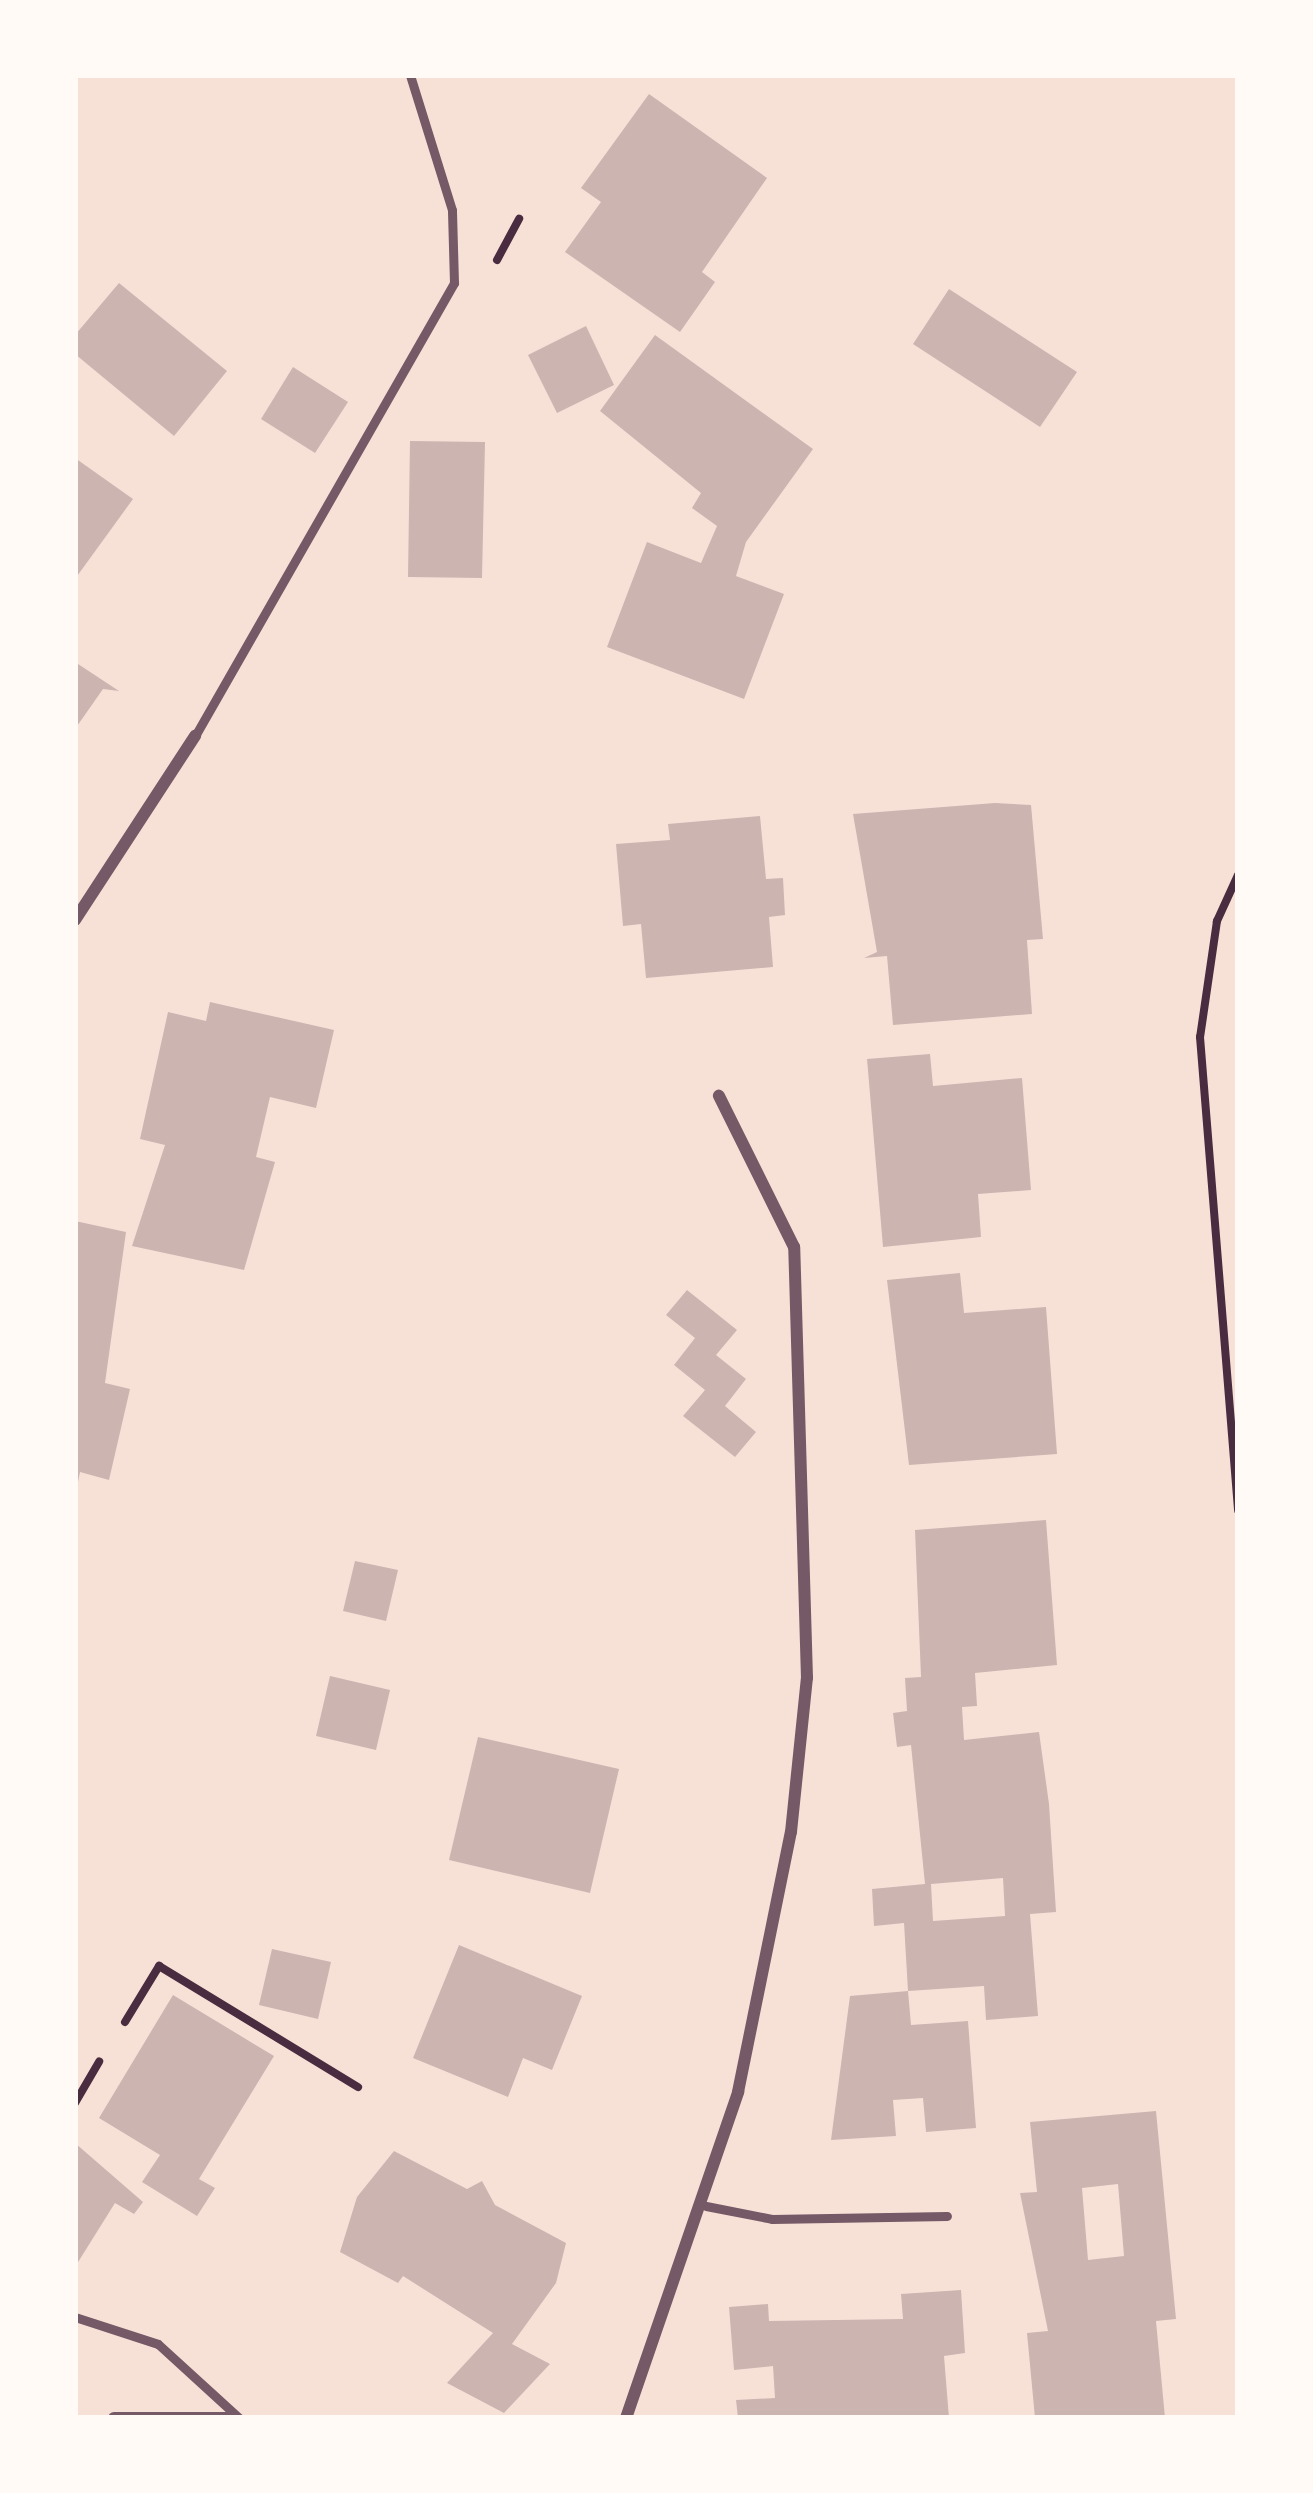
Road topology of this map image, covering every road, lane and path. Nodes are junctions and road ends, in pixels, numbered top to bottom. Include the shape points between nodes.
1 (410, 75) edge
2 (196, 736) joint
3 (1238, 875) edge
4 (75, 920) edge
5 (719, 1096) dead end
6 (1238, 1510) edge
7 (125, 2022) dead end
8 (99, 2062) dead end
9 (358, 2086) dead end
10 (75, 2103) edge
11 (706, 2206) junction
12 (947, 2216) dead end
13 (75, 2317) edge
14 (114, 2418) edge
15 (237, 2418) edge
16 (626, 2418) edge

1 - 2 lane via 452,210 454,283
2 - 4 street
3 - 6 path via 1216,921 1200,1037
5 - 11 street via 794,1247 810,1581 790,1832
7 - 9 path via 159,1966
8 - 10 path
11 - 12 lane via 772,2218
11 - 16 street
13 - 15 lane via 158,2344
14 - 15 street

